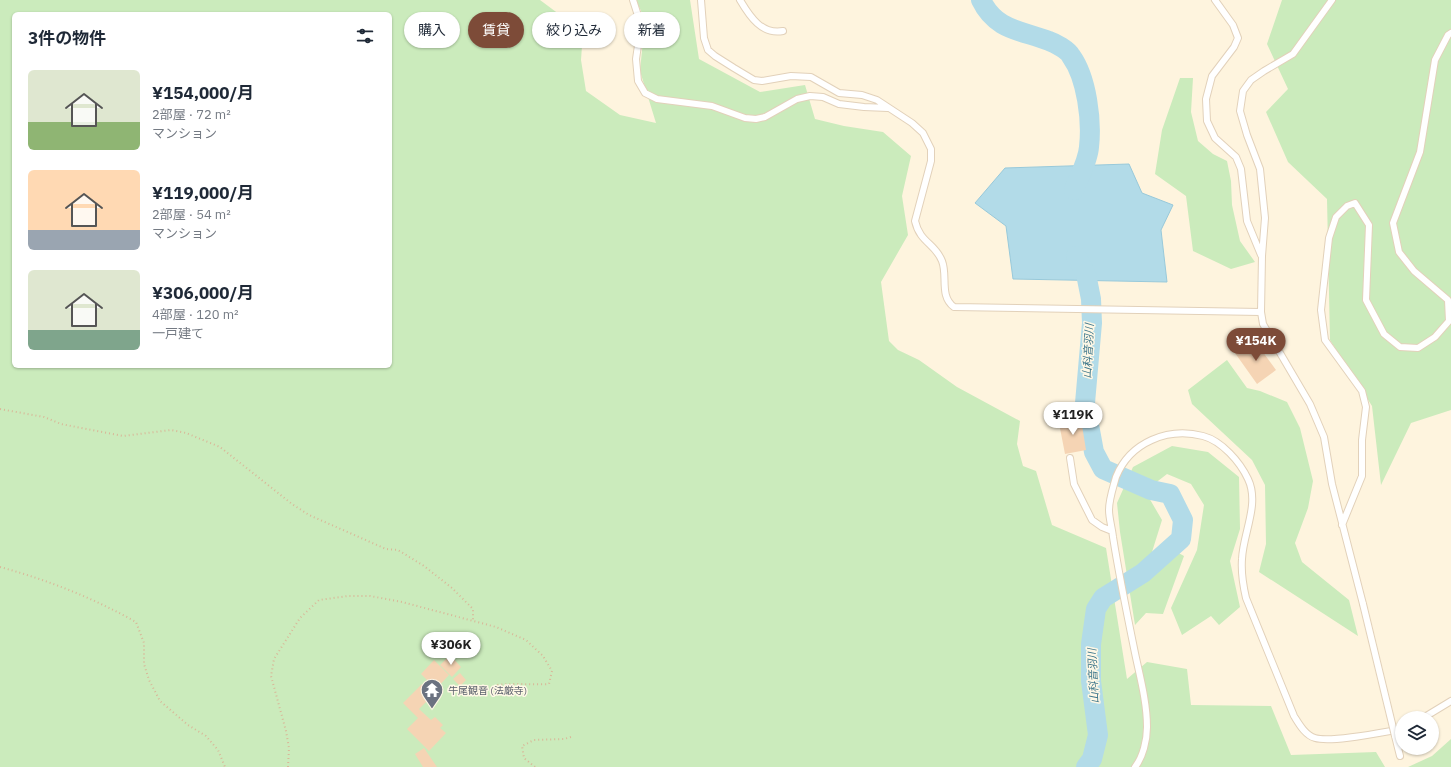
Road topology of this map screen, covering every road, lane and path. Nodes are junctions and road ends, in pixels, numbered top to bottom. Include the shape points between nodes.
1 (633, 0) edge
2 (701, 0) edge
3 (740, 0) edge
4 (1215, 0) edge
5 (1332, 0) edge
6 (783, 31) dead end
7 (1451, 33) edge
8 (888, 108) junction
9 (1262, 256) junction
10 (1261, 312) junction
11 (0, 409) edge
12 (1070, 458) dead end
13 (1342, 525) junction
14 (1112, 531) junction
15 (0, 568) edge
16 (473, 621) junction
17 (497, 685) dead end
18 (1451, 701) edge
19 (1435, 711) edge
20 (1395, 730) edge
21 (571, 737) dead end
22 (1400, 756) dead end
23 (225, 767) edge
24 (288, 767) edge
25 (535, 767) edge
26 (1135, 767) edge

1 - 8 lane via 642,25 636,59 638,81 645,93 657,99 712,106 745,118 756,119 765,117 797,99 810,96 838,104
2 - 8 lane via 704,38 708,50 754,80 769,81 791,76 811,77 839,93 877,100
3 - 6 lane via 758,24 767,30
4 - 9 lane via 1233,25 1238,38 1212,76 1206,99 1206,121 1215,138 1236,157 1241,168 1247,221
5 - 9 lane via 1293,54 1264,71 1243,91 1240,111 1260,169 1264,218
7 - 13 lane via 1435,60 1420,152 1393,223 1399,252 1414,271 1448,300 1449,321 1435,337 1418,348 1400,347 1384,334 1366,300 1369,225 1355,203 1336,217 1329,238 1321,310 1325,340 1362,391 1366,407 1362,440 1362,476
8 - 10 lane via 912,123 923,134 931,149 931,161 916,221 917,229 943,262 946,297 954,307
9 - 10 lane
10 - 13 lane via 1263,324 1310,404 1324,437
11 - 16 path via 122,436 171,430 186,433 220,447 309,515 386,549 398,550 424,566 473,609
12 - 14 lane via 1074,484 1092,520
13 - 22 lane, bridge
14 - 20 lane via 1109,510 1112,489 1119,471 1131,453 1147,441 1165,435 1204,436 1224,448 1240,464 1249,481 1251,493 1252,504 1242,559 1246,598 1294,716 1303,729 1315,738 1330,739
14 - 26 lane via 1147,712 1145,746
15 - 23 path via 80,594 136,622 144,643 144,664 160,701 188,725 206,736 218,750
16 - 17 path via 496,627 526,640 543,656 552,671 549,684
16 - 24 path via 370,596 320,600 300,618 274,659 271,676 286,731 289,748
18 - 19 lane
21 - 25 path via 534,740 522,746 524,758

